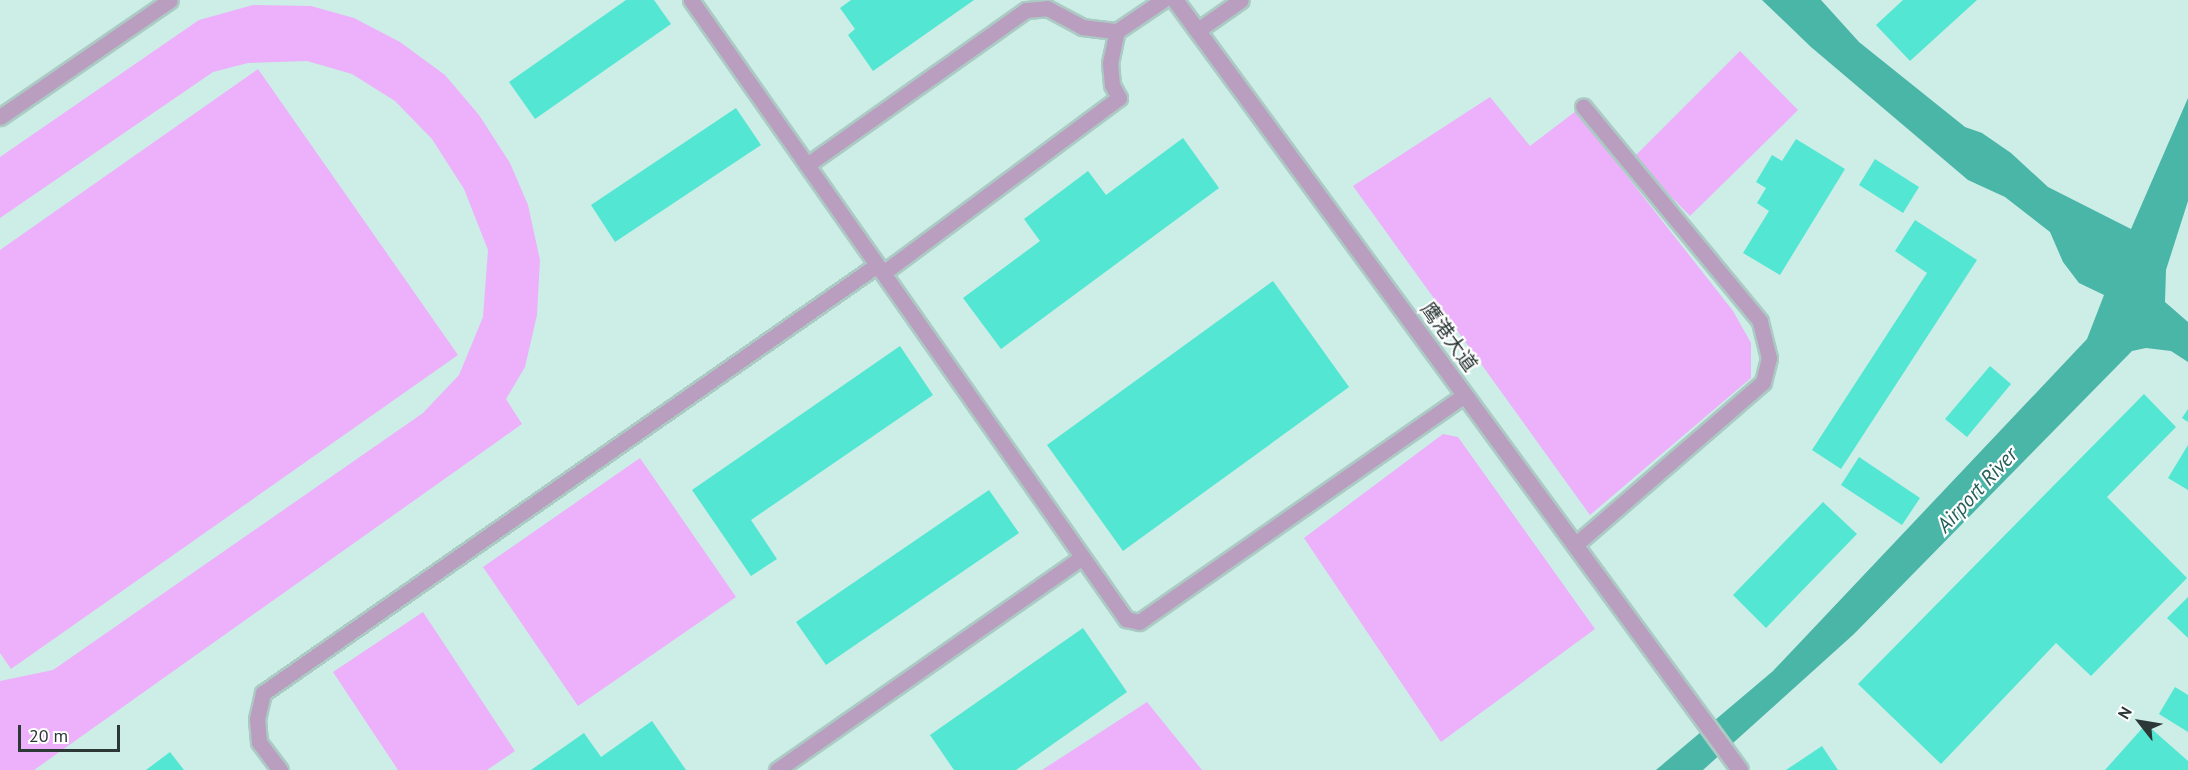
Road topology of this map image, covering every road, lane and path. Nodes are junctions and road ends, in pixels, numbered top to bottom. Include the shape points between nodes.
1 (170, 0) edge
2 (691, 0) edge
3 (1163, 0) edge
4 (1175, 0) edge
5 (1241, 0) edge
6 (1198, 30) junction
7 (1117, 31) junction
8 (1583, 106) dead end
9 (0, 117) edge
10 (807, 165) junction
11 (880, 269) junction
12 (1465, 395) junction
13 (1575, 544) junction
14 (1082, 557) junction
15 (280, 770) edge
16 (777, 770) edge
17 (1739, 770) edge

1 - 9 lane
2 - 10 lane
3 - 7 lane
4 - 6 street, 鹰港大道
5 - 6 lane
6 - 12 street, 鹰港大道
7 - 10 lane via 1082,27 1047,8 1026,10
7 - 11 lane via 1110,63 1112,85 1119,98
8 - 13 lane via 1760,321 1769,357 1763,382
10 - 11 lane
11 - 14 lane
11 - 15 lane via 263,693 257,719 259,742
12 - 13 street, 鹰港大道
12 - 14 lane via 1139,622 1126,619
13 - 17 street, 鹰港大道
14 - 16 lane

